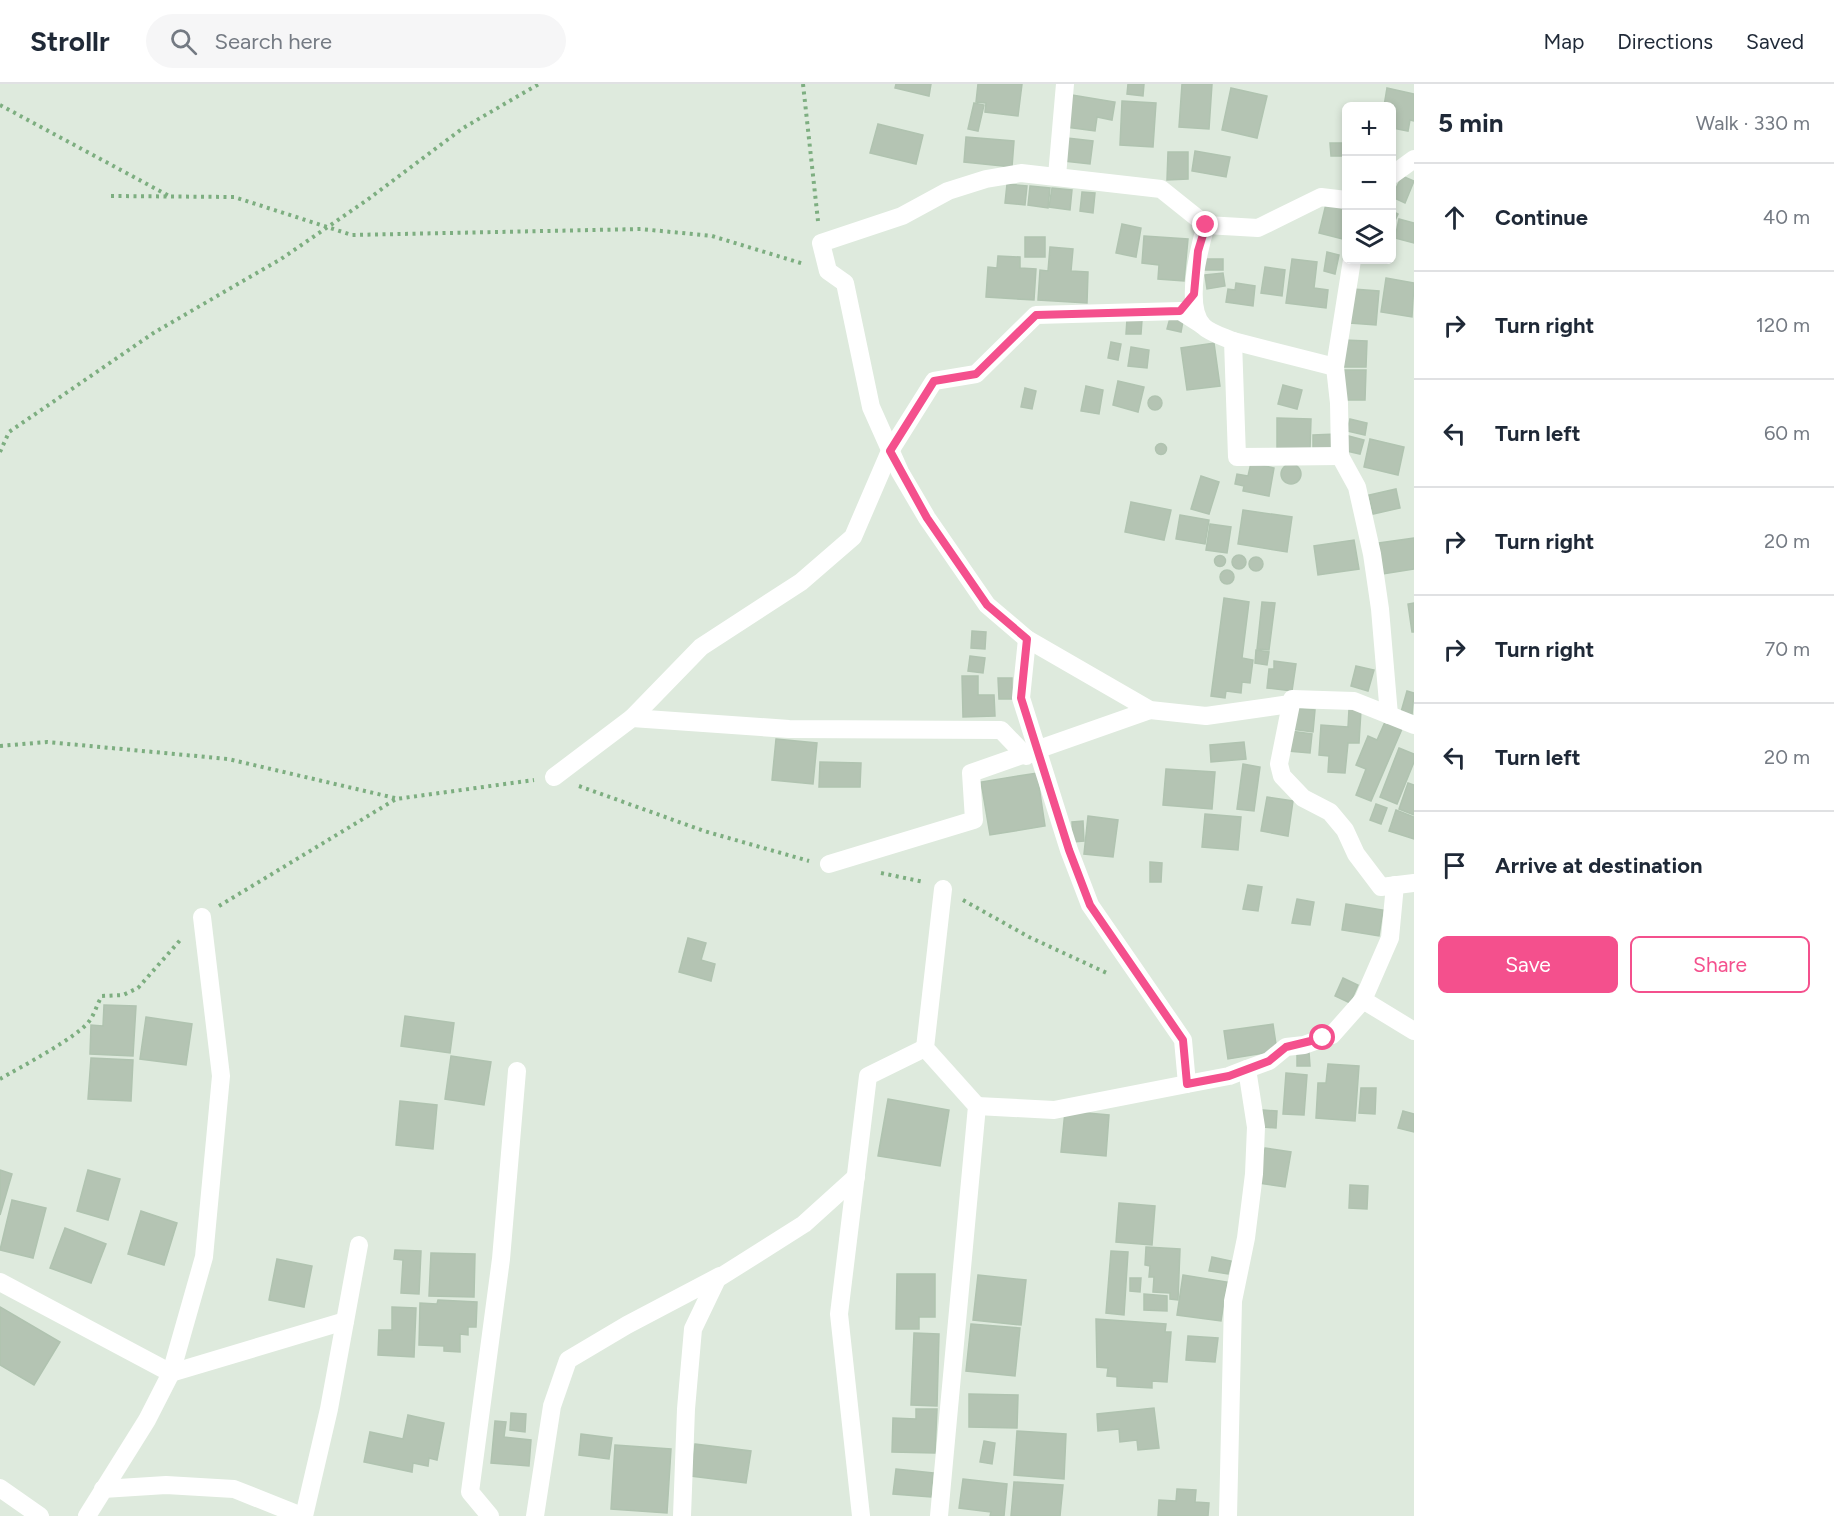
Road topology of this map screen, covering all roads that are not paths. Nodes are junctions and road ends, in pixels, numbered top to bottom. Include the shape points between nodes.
1 (1065, 84) edge
2 (1414, 159) edge
3 (1396, 172) edge
4 (1057, 176) junction
5 (1342, 199) edge
6 (1206, 225) junction
7 (1351, 264) edge
8 (1194, 294) junction
9 (1180, 311) junction
10 (1204, 326) junction
11 (1233, 341) junction
12 (1335, 367) junction
13 (890, 451) junction
14 (1340, 456) junction
15 (1027, 639) junction
16 (1290, 704) junction
17 (1150, 710) junction
18 (1389, 715) junction
19 (632, 718) junction
20 (1414, 725) edge
21 (1032, 753) junction
22 (554, 777) road end
23 (829, 864) road end
24 (1414, 883) edge
25 (1395, 885) junction
26 (944, 889) road end
27 (202, 917) road end
28 (1363, 1000) junction
29 (1414, 1031) edge
30 (925, 1048) junction
31 (1247, 1069) junction
32 (517, 1071) dead end
33 (1187, 1084) junction
34 (977, 1107) junction
35 (856, 1176) junction
36 (359, 1245) dead end
37 (724, 1274) junction
38 (0, 1282) edge
39 (345, 1321) junction
40 (171, 1372) junction
41 (0, 1488) edge
42 (103, 1489) junction
43 (40, 1516) edge
44 (87, 1516) edge
45 (303, 1516) edge
46 (490, 1516) edge
47 (535, 1516) edge
48 (682, 1516) edge
49 (861, 1516) edge
50 (939, 1516) edge
51 (1228, 1516) edge

1 - 4 street
2 - 3 street
4 - 6 street via 1161,189
4 - 13 street via 1021,172 986,178 948,191 902,216 821,243 828,271 845,283 871,407
5 - 6 street via 1321,197 1258,228
6 - 8 street via 1198,251
7 - 12 street
8 - 9 street
8 - 10 street via 1195,311
9 - 10 street
9 - 13 street via 1036,315 976,374 934,381
10 - 11 street
11 - 12 street
11 - 14 street via 1238,457
12 - 14 street
13 - 15 street via 927,518 987,605
13 - 19 street via 853,537 801,582 701,647
14 - 18 street via 1357,487 1372,554
15 - 17 street
15 - 21 street via 1021,698
16 - 17 street via 1206,716
16 - 18 street via 1292,699 1354,701
16 - 25 street via 1279,764 1282,776 1303,798 1330,812 1381,887
17 - 21 street
18 - 20 street
19 - 21 street via 789,729 1001,730
19 - 22 street
21 - 23 street via 971,773 974,820
21 - 33 street via 1090,905 1183,1040
24 - 25 street
25 - 28 street via 1390,938
26 - 30 street
27 - 40 street via 220,1076 204,1257
28 - 29 street
28 - 31 street via 1332,1035 1286,1047 1269,1061
30 - 34 street
30 - 35 street via 868,1076
31 - 33 street
31 - 51 street via 1256,1127 1246,1238 1233,1301
32 - 46 street via 501,1259 470,1492
33 - 34 street via 1053,1110
34 - 50 street
35 - 37 street via 804,1224
35 - 49 street via 839,1314
36 - 39 street
37 - 47 street via 627,1324 568,1360 552,1406
37 - 48 street via 717,1278 693,1329
38 - 40 street
39 - 40 street
39 - 45 street
40 - 42 street via 147,1420
41 - 43 street
42 - 44 street
42 - 45 street via 166,1485 234,1489

